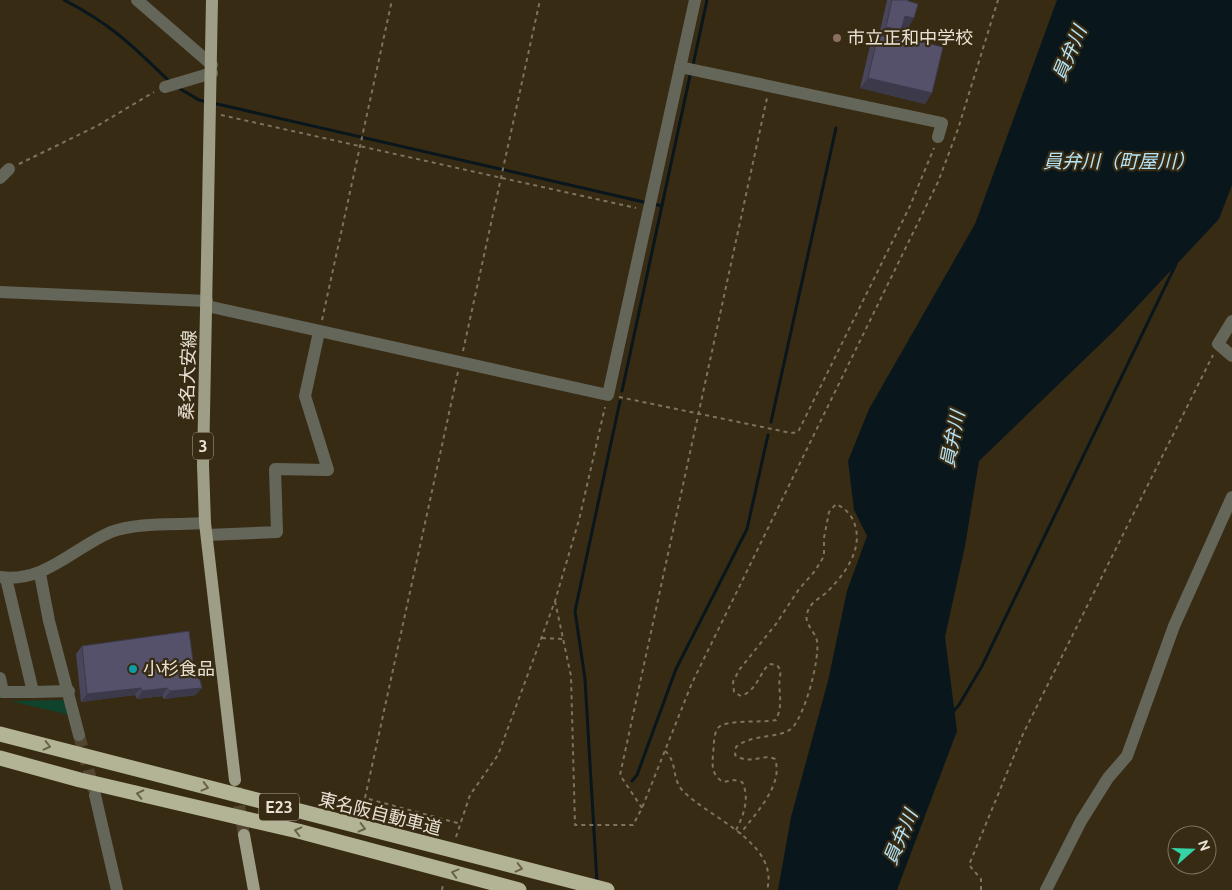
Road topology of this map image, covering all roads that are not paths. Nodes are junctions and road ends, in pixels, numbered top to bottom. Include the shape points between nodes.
1 (137, 0) edge
2 (212, 0) edge
3 (695, 0) edge
4 (212, 69) junction
5 (688, 69) junction
6 (165, 87) road end
7 (938, 137) road end
8 (0, 292) edge
9 (207, 304) junction
10 (1232, 320) edge
11 (319, 332) junction
12 (1232, 356) edge
13 (1232, 497) edge
14 (206, 529) junction
15 (40, 574) junction
16 (3, 578) edge
17 (0, 678) edge
18 (69, 691) junction
19 (33, 692) junction
20 (0, 734) edge
21 (80, 736) tunnel mouth
22 (0, 758) edge
23 (235, 780) tunnel mouth
24 (95, 796) tunnel mouth
25 (244, 835) tunnel mouth
26 (117, 890) edge
27 (254, 890) edge
28 (519, 890) edge
29 (607, 890) edge
30 (1046, 890) edge

1 - 4 street
2 - 4 main road, 桑名大安線 / 3
3 - 5 street
4 - 6 street
4 - 9 main road, 桑名大安線 / 3
5 - 7 street via 942,123
5 - 11 street via 651,196 608,395
8 - 9 street
9 - 11 street
9 - 14 main road, 桑名大安線 / 3 via 203,465
10 - 12 street via 1218,344
11 - 14 street via 305,396 328,470 275,469 277,532
13 - 30 street via 1174,626 1127,756 1108,778 1080,821
14 - 15 street via 129,528 110,532
14 - 23 main road, 桑名大安線 / 3
15 - 16 street
15 - 18 street via 49,621
16 - 19 street
17 - 19 street via 3,692
18 - 19 street
18 - 21 street
20 -> 29 highway, 東名阪自動車道 / E23
28 -> 22 highway, 東名阪自動車道 / E23 via 298,831
24 - 26 street
25 - 27 main road

